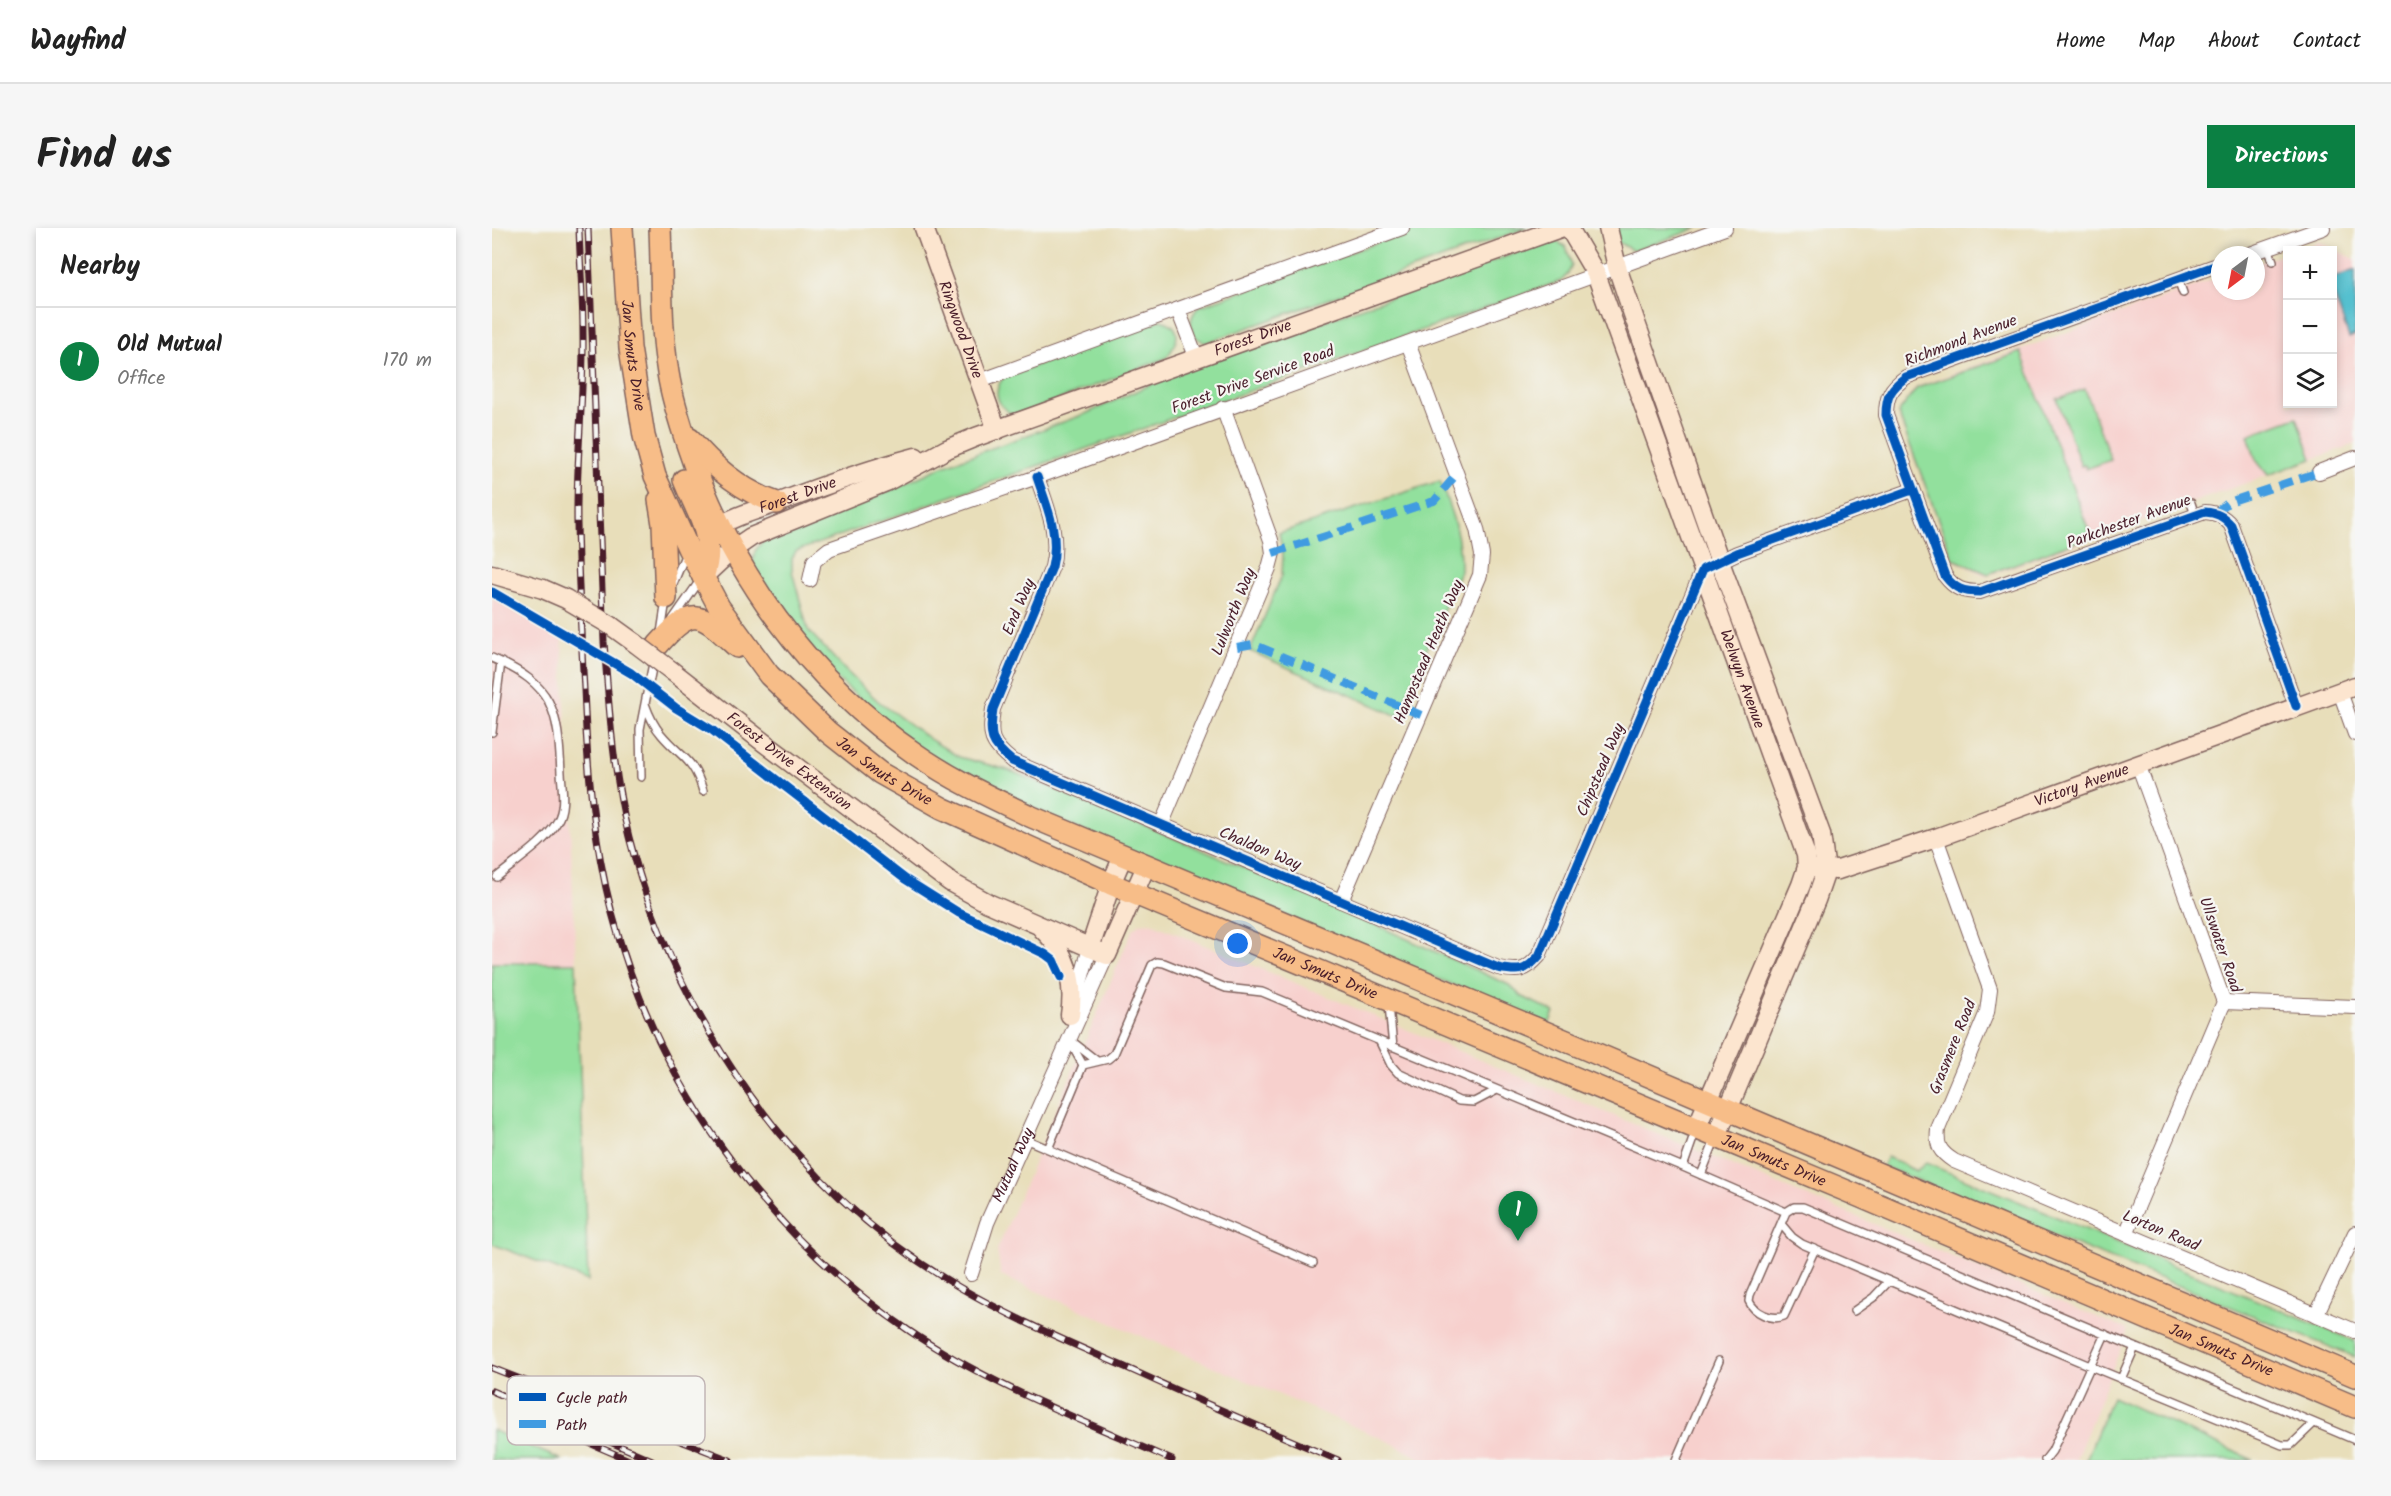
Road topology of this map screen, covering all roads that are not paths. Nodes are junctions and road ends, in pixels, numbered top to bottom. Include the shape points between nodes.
1 (622, 228) edge
2 (660, 228) edge
3 (924, 228) edge
4 (1402, 228) edge
5 (1560, 228) edge
6 (1569, 228) edge
7 (1608, 228) edge
8 (1725, 228) edge
9 (2324, 228) edge
10 (2268, 248) junction
11 (2265, 249) edge
12 (2273, 261) dead end
13 (1617, 267) junction
14 (2211, 267) edge
15 (1596, 274) junction
16 (2178, 279) junction
17 (2183, 293) dead end
18 (1178, 310) junction
19 (1408, 343) junction
20 (1197, 359) junction
21 (668, 374) junction
22 (980, 381) junction
23 (1223, 408) junction
24 (1673, 422) junction
25 (1651, 426) junction
26 (997, 430) junction
27 (683, 432) junction
28 (947, 449) junction
29 (2355, 458) edge
30 (2319, 472) dead end
31 (655, 476) junction
32 (1037, 477) junction
33 (1912, 490) junction
34 (777, 503) junction
35 (713, 529) junction
36 (688, 548) junction
37 (732, 550) junction
38 (1720, 562) junction
39 (1703, 569) junction
40 (492, 574) edge
41 (703, 577) junction
42 (810, 580) dead end
43 (666, 598) junction
44 (658, 645) junction
45 (492, 658) edge
46 (501, 662) junction
47 (769, 675) junction
48 (2347, 689) edge
49 (645, 704) junction
50 (2296, 706) junction
51 (492, 732) edge
52 (2355, 734) edge
53 (996, 747) joint
54 (2138, 764) junction
55 (642, 777) dead end
56 (704, 791) dead end
57 (1162, 823) junction
58 (1821, 834) junction
59 (1936, 838) junction
60 (1123, 856) junction
61 (1860, 862) junction
62 (1146, 866) junction
63 (1807, 867) junction
64 (1826, 871) junction
65 (497, 877) dead end
66 (1111, 884) junction
67 (1134, 893) junction
68 (1341, 901) junction
69 (1038, 926) junction
70 (1098, 952) junction
71 (1516, 972) joint
72 (1389, 1000) junction
73 (2224, 1002) junction
74 (2355, 1007) edge
75 (1070, 1015) junction
76 (1739, 1029) junction
77 (1758, 1037) junction
78 (1069, 1040) junction
79 (1380, 1042) junction
80 (1393, 1047) junction
81 (1061, 1058) junction
82 (1097, 1061) junction
83 (1083, 1065) junction
84 (1497, 1090) junction
85 (1708, 1101) junction
86 (1729, 1111) junction
87 (1696, 1130) junction
88 (1716, 1138) junction
89 (1025, 1139) junction
90 (1048, 1149) junction
91 (1954, 1161) joint
92 (1683, 1167) junction
93 (1701, 1174) junction
94 (1786, 1212) junction
95 (1781, 1224) junction
96 (2355, 1233) edge
97 (2126, 1234) junction
98 (1815, 1250) junction
99 (1313, 1263) dead end
100 (971, 1274) dead end
101 (1888, 1281) junction
102 (1854, 1311) dead end
103 (2316, 1315) junction
104 (2355, 1331) edge
105 (2104, 1334) junction
106 (2135, 1347) junction
107 (1719, 1361) dead end
108 (2090, 1366) junction
109 (2355, 1376) edge
110 (2121, 1379) junction
111 (2355, 1407) edge
112 (2314, 1423) junction
113 (2355, 1440) edge
114 (1676, 1460) edge
115 (2045, 1460) edge

1 - 31 main road, Jan Smuts Drive via 630,348 644,436
2 - 21 main road, Jan Smuts Drive
3 - 22 street, Ringwood Drive
4 - 18 street
5 - 20 street, Forest Drive
6 - 15 street, Welwyn Avenue
7 - 13 street, Welwyn Avenue
8 - 13 street, Forest Drive Service Road
9 - 10 street
10 - 11 street
10 - 12 lane
13 - 15 street, Forest Drive Service Road
13 - 24 street, Welwyn Avenue
14 - 16 street, Richmond Avenue
15 - 19 street, Forest Drive Service Road
15 - 25 street, Welwyn Avenue
16 - 17 lane
16 - 33 street, Richmond Avenue via 1906,377 1893,386 1886,401 1886,415
18 - 20 street
18 - 22 street
19 - 23 street, Forest Drive Service Road
19 - 68 street, Hampstead Heath Way via 1477,529 1482,555 1480,575
20 - 26 street, Forest Drive
21 - 27 main road, Jan Smuts Drive
21 - 35 main road via 666,402 671,437 684,480
22 - 26 street, Ringwood Drive
23 - 32 street, Forest Drive Service Road
23 - 57 street, Lulworth Way via 1273,553
24 - 25 lane
24 - 38 street, Welwyn Avenue
25 - 39 street, Welwyn Avenue
26 - 28 street, Forest Drive
27 - 34 main road via 729,478
27 - 35 main road, Jan Smuts Drive
28 - 34 street, Forest Drive via 871,469
28 - 37 street, Forest Drive via 886,482 751,537
29 - 30 street
31 - 36 main road, Jan Smuts Drive
31 - 43 main road via 663,524
32 - 42 street, Forest Drive Service Road via 829,549 814,561
32 - 53 street, End Way via 1056,549 1053,567 993,709 990,729
33 - 38 street
33 - 50 street, Parkchester Avenue via 1945,576 1953,587 1965,592 1980,592 2193,509 2216,513 2231,525
34 - 35 street, Forest Drive
35 - 36 street, Forest Drive
35 - 37 main road, Jan Smuts Drive
35 - 41 main road
36 - 41 main road, Jan Smuts Drive
36 - 43 lane
37 - 41 street, Forest Drive
37 - 60 main road, Jan Smuts Drive via 803,652 885,731 975,790
38 - 39 street
38 - 58 street, Welwyn Avenue
39 - 63 street, Welwyn Avenue via 1802,843
39 - 71 street, Chipstead Way via 1539,956 1529,967
40 - 69 street, Forest Drive Extension, bridge via 543,590 610,625 950,882
41 - 44 lane
41 - 47 main road, Jan Smuts Drive via 719,607
43 - 44 lane
44 - 47 main road via 683,620 699,618
44 - 49 lane
45 - 46 lane
46 - 51 lane
46 - 65 lane via 531,680 551,703 560,735 563,803 561,816 548,834
47 - 66 main road, Jan Smuts Drive via 828,732 900,786
48 - 50 street, Victory Avenue
48 - 52 street
49 - 55 lane via 640,729
49 - 56 lane via 662,736 698,774
50 - 54 street, Victory Avenue
53 - 57 street, Chaldon Way via 1012,761
54 - 59 street, Victory Avenue
54 - 73 street, Ullswater Road
57 - 68 street, Chaldon Way
58 - 61 street via 1838,855
58 - 64 street, Welwyn Avenue
59 - 61 street, Victory Avenue
59 - 91 street, Grasmere Road via 1990,989 1987,1012 1938,1129 1941,1152
60 - 62 main road, Jan Smuts Drive
60 - 66 street, Mutual Way
61 - 64 street, Victory Avenue
62 - 67 street, Mutual Way
62 - 85 main road, Jan Smuts Drive
63 - 64 street, Victory Avenue
63 - 76 street
64 - 77 street, Welwyn Avenue
66 - 67 main road, Jan Smuts Drive
66 - 70 street, Mutual Way
67 - 70 street, Mutual Way
67 - 72 main road, Jan Smuts Drive
68 - 71 street, Chaldon Way via 1498,968
69 - 70 street, Forest Drive Extension
69 - 75 street via 1054,942 1068,968 1072,991
70 - 75 street, Mutual Way
70 - 78 street, Mutual Way
72 - 80 lane
72 - 87 main road, Jan Smuts Drive
73 - 74 street
73 - 97 street, Ullswater Road
75 - 81 street, Mutual Way
76 - 77 lane
76 - 85 street
77 - 86 street, Welwyn Avenue
78 - 81 street, Mutual Way
78 - 82 lane
78 - 83 lane
79 - 80 lane
79 - 82 lane via 1262,992 1226,988 1157,962 1114,1054
79 - 84 lane via 1398,1073 1459,1101 1474,1102
80 - 84 lane
81 - 89 street, Mutual Way
82 - 83 lane
83 - 90 lane
84 - 92 lane
85 - 86 main road, Jan Smuts Drive
85 - 87 street
86 - 88 street, Welwyn Avenue
86 - 109 main road, Jan Smuts Drive
87 - 88 main road, Jan Smuts Drive
87 - 92 lane
88 - 93 lane
88 - 111 main road, Jan Smuts Drive
89 - 90 lane
89 - 100 street, Mutual Way via 987,1223
90 - 99 lane
91 - 97 street, Lorton Road
92 - 93 lane
93 - 94 lane
94 - 95 lane
94 - 105 lane via 1803,1207
95 - 98 lane via 1792,1237
95 - 98 lane via 1750,1295 1749,1301 1756,1311 1772,1318 1784,1316
96 - 103 street
97 - 103 street, Lorton Road
98 - 101 lane
101 - 102 lane
101 - 108 lane
103 - 104 street, Lorton Road
105 - 106 lane
105 - 108 lane
106 - 110 lane
106 - 112 lane
107 - 114 lane
108 - 110 lane
108 - 115 lane
110 - 112 lane via 2282,1445 2291,1445
112 - 113 lane

